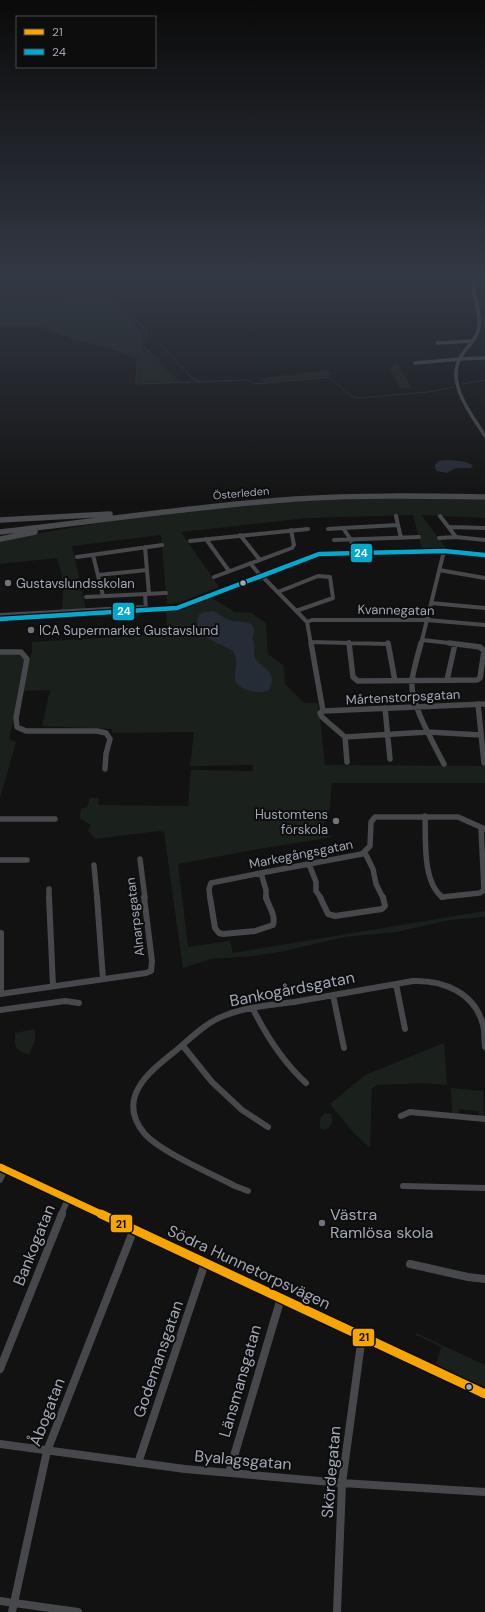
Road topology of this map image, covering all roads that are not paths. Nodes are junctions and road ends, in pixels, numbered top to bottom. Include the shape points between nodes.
1 (463, 354) edge
2 (485, 358) edge
3 (460, 359) junction
4 (415, 363) dead end
5 (485, 436) edge
6 (485, 493) edge
7 (485, 497) edge
8 (110, 514) junction
9 (396, 516) dead end
10 (440, 516) dead end
11 (0, 520) edge
12 (99, 520) junction
13 (398, 525) junction
14 (449, 527) junction
15 (0, 528) edge
16 (343, 528) junction
17 (485, 528) edge
18 (308, 529) dead end
19 (328, 529) dead end
20 (291, 530) junction
21 (0, 532) edge
22 (240, 535) junction
23 (456, 537) junction
24 (401, 538) junction
25 (419, 538) dead end
26 (439, 538) dead end
27 (0, 539) edge
28 (206, 539) junction
29 (334, 540) dead end
30 (351, 540) junction
31 (485, 540) edge
32 (190, 542) dead end
33 (162, 545) dead end
34 (145, 547) junction
35 (444, 551) junction
36 (354, 553) junction
37 (93, 554) junction
38 (485, 555) edge
39 (78, 557) dead end
40 (260, 560) junction
41 (250, 563) junction
42 (147, 570) junction
43 (439, 570) junction
44 (229, 571) junction
45 (98, 575) junction
46 (260, 575) junction
47 (214, 577) dead end
48 (485, 578) edge
49 (278, 592) junction
50 (166, 593) dead end
51 (147, 594) junction
52 (103, 596) junction
53 (86, 597) dead end
54 (431, 603) junction
55 (485, 608) edge
56 (146, 609) junction
57 (296, 611) junction
58 (0, 615) edge
59 (0, 619) edge
60 (427, 620) junction
61 (307, 622) junction
62 (485, 626) edge
63 (423, 640) junction
64 (311, 642) junction
65 (349, 642) junction
66 (455, 644) junction
67 (0, 652) edge
68 (447, 680) junction
69 (395, 681) junction
70 (412, 681) junction
71 (478, 704) junction
72 (485, 704) edge
73 (417, 707) junction
74 (385, 708) junction
75 (321, 712) junction
76 (428, 732) junction
77 (388, 735) junction
78 (481, 736) junction
79 (345, 737) junction
80 (390, 759) dead end
81 (347, 762) dead end
82 (444, 764) dead end
83 (484, 764) dead end
84 (105, 769) dead end
85 (425, 816) junction
86 (0, 819) edge
87 (55, 819) dead end
88 (483, 829) edge
89 (365, 853) junction
90 (140, 859) dead end
91 (0, 860) edge
92 (27, 860) dead end
93 (309, 864) junction
94 (94, 865) dead end
95 (261, 873) junction
96 (49, 889) dead end
97 (0, 933) edge
98 (103, 978) junction
99 (396, 984) junction
100 (53, 986) junction
101 (0, 993) edge
102 (332, 996) junction
103 (79, 1003) dead end
104 (253, 1009) junction
105 (0, 1010) edge
106 (405, 1029) dead end
107 (182, 1046) junction
108 (485, 1047) edge
109 (344, 1048) dead end
110 (306, 1083) dead end
111 (401, 1116) dead end
112 (485, 1119) edge
113 (268, 1128) dead end
114 (2, 1168) edge
115 (0, 1180) edge
116 (403, 1186) dead end
117 (485, 1188) edge
118 (248, 1191) dead end
119 (68, 1199) junction
120 (134, 1229) junction
121 (205, 1263) junction
122 (410, 1264) dead end
123 (485, 1279) edge
124 (281, 1298) junction
125 (362, 1336) junction
126 (0, 1369) edge
127 (485, 1394) edge
128 (0, 1444) edge
129 (46, 1451) junction
130 (138, 1463) junction
131 (229, 1473) junction
132 (342, 1483) junction
133 (485, 1492) edge
134 (0, 1600) edge
135 (14, 1602) junction
136 (12, 1612) edge
137 (78, 1612) edge
138 (337, 1612) edge

1 - 3 street
2 - 3 street
3 - 4 street
3 - 5 street via 457,370 458,388
6 - 8 main road, Österleden via 381,492 295,495
7 - 12 main road, Österleden via 364,496 294,499 216,505
8 - 11 main road
8 - 15 main road, Österleden
9 - 13 street
10 - 14 street
12 - 21 main road, Österleden
12 - 27 main road
13 - 16 street
13 - 24 street
14 - 17 street
14 - 23 street
16 - 19 street
16 - 30 street
18 - 20 street
20 - 22 street
20 - 40 street via 294,545 292,548
22 - 28 street
22 - 40 street
23 - 26 street
23 - 31 street
24 - 25 street
24 - 30 street
28 - 32 street
28 - 44 street
29 - 30 street
30 - 36 street
33 - 34 street
34 - 37 street
34 - 42 street
35 - 36 street
35 - 38 street
35 - 43 street
36 - 46 street via 313,555
37 - 39 street
37 - 45 street
40 - 41 street
41 - 44 street
41 - 46 street
42 - 45 street
42 - 51 street
43 - 48 street
43 - 54 street
44 - 47 street
45 - 52 street
46 - 49 street
46 - 56 street via 177,608
49 - 57 street
49 - 57 street via 318,576 330,577 333,598
50 - 51 street
51 - 52 street
51 - 56 street
52 - 53 street
54 - 55 street
54 - 60 street
56 - 58 street
56 - 59 street
57 - 61 street
60 - 61 street, Kvannegatan
60 - 62 street, Kvannegatan
60 - 63 street
61 - 64 street
63 - 66 street
63 - 70 street
64 - 65 street
64 - 75 street
65 - 69 street via 388,643
65 - 69 street via 355,679
66 - 68 street
66 - 68 street via 480,647 484,651 480,678
67 - 84 street via 21,652 27,659 16,718 17,727 26,731 106,732 110,739
68 - 70 street
69 - 70 street
70 - 73 street
71 - 72 street, Mårtenstorpsgatan
71 - 73 street, Mårtenstorpsgatan
71 - 78 street
73 - 74 street, Mårtenstorpsgatan
73 - 76 street
74 - 75 street, Mårtenstorpsgatan
74 - 77 street
75 - 79 street via 322,717
76 - 77 street
76 - 78 street
76 - 82 street
77 - 79 street
77 - 80 street
78 - 83 street
79 - 81 street
85 - 88 street, Markegångsgatan via 458,818
85 - 88 street via 427,864 436,893 442,897 484,890
85 - 89 street, Markegångsgatan via 374,817 371,822 370,846
86 - 87 street
89 - 93 street, Markegångsgatan
89 - 93 street via 373,870 375,882 385,900 385,906 380,909 335,916 328,914 316,891 316,882
90 - 98 street, Alnarpsgatan via 152,968 146,973
91 - 92 street
93 - 95 street, Markegångsgatan
94 - 98 street
95 - 95 street, Markegångsgatan via 266,890 265,897 271,907 274,921 272,926 235,933 219,933 215,928 210,884
96 - 100 street
97 - 101 street, Alnarpsgatan
98 - 100 street, Alnarpsgatan
99 - 102 street, Bankogårdsgatan
99 - 106 street
99 - 108 street, Bankogårdsgatan via 433,981 460,992 472,1004 480,1018
100 - 101 street, Alnarpsgatan
102 - 104 street, Bankogårdsgatan
102 - 109 street
103 - 105 street via 66,1001
104 - 107 street, Bankogårdsgatan via 210,1022
104 - 110 street via 277,1052
107 - 113 street via 212,1082 242,1110
107 - 118 street, Bankogårdsgatan via 142,1080 134,1101 138,1124 145,1134 161,1147
111 - 112 street via 410,1112
114 - 115 street
114 - 119 street, Södra Hunnetorpsvägen
116 - 117 street
119 - 120 street, Södra Hunnetorpsvägen
119 - 126 street, Bankogatan
120 - 121 street, Södra Hunnetorpsvägen
120 - 129 street, Åbogatan
121 - 124 street, Södra Hunnetorpsvägen
121 - 130 street, Godemansgatan
122 - 123 street
124 - 125 street, Södra Hunnetorpsvägen
124 - 131 street, Länsmansgatan
125 - 127 street, Södra Hunnetorpsvägen
125 - 132 street, Skördegatan
128 - 129 street, Byalagsgatan
129 - 130 street, Byalagsgatan
129 - 135 street, Åbogatan
130 - 131 street, Byalagsgatan
131 - 132 street, Byalagsgatan
132 - 133 street, Byalagsgatan
132 - 138 street, Skördegatan
134 - 135 street
135 - 136 street, Åbogatan
135 - 137 street

